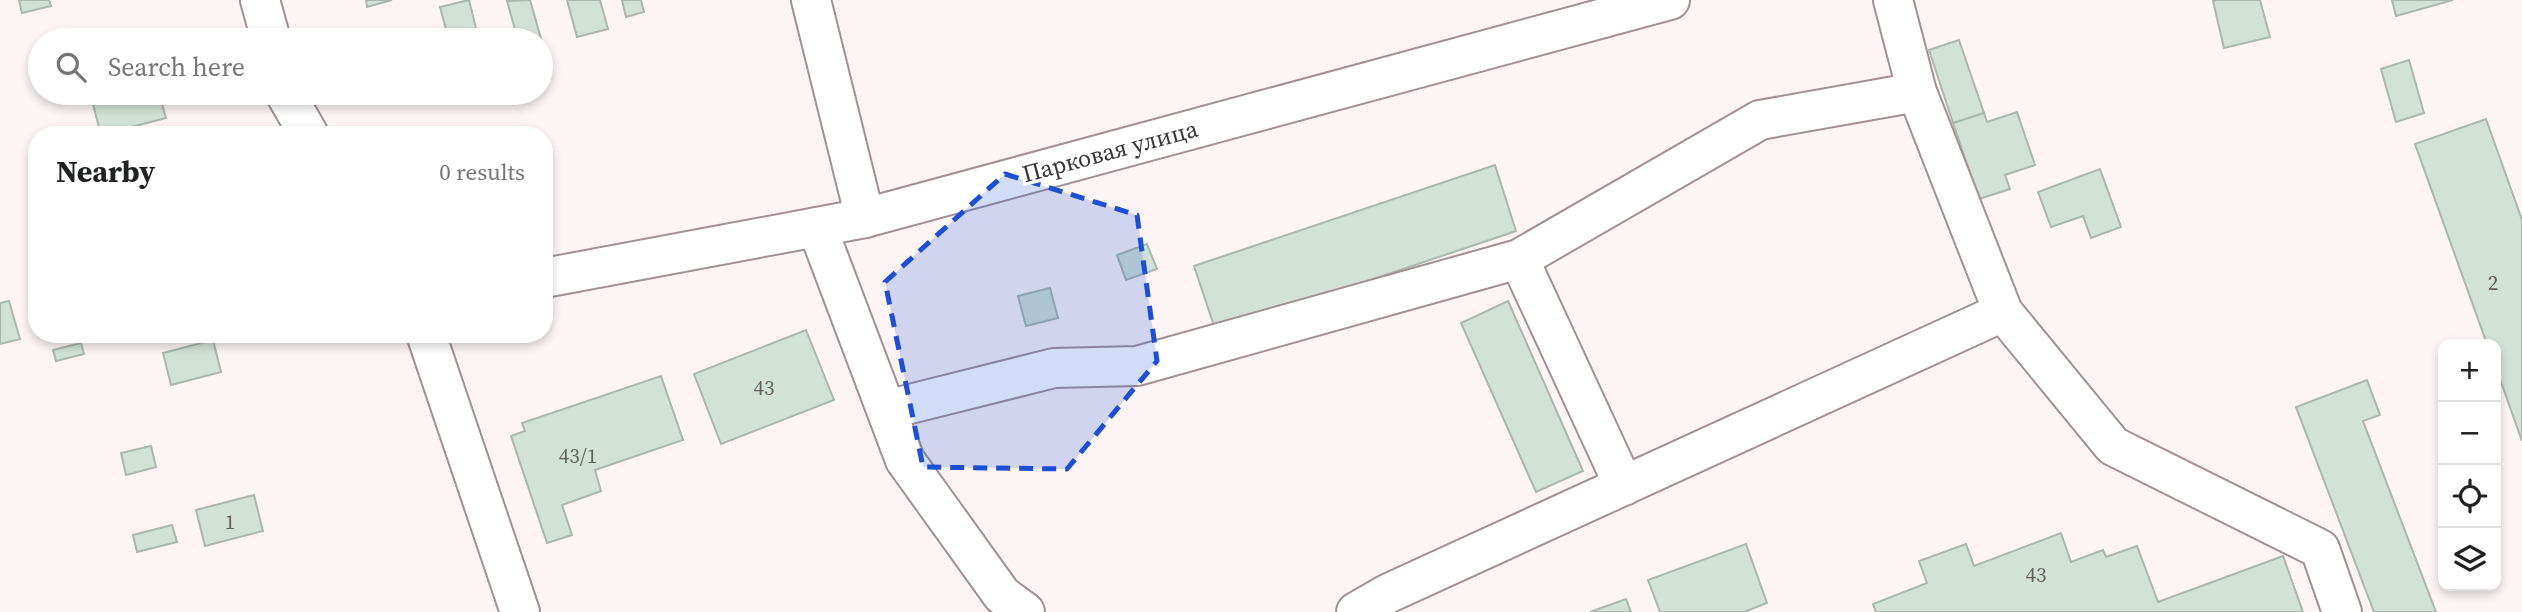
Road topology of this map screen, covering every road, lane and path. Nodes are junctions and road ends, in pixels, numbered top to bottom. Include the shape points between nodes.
1 (260, 0) edge
2 (811, 0) edge
3 (1670, 0) edge
4 (1893, 0) edge
5 (268, 28) edge
6 (1917, 92) junction
7 (292, 105) edge
8 (304, 126) edge
9 (865, 218) junction
10 (817, 227) junction
11 (1519, 259) junction
12 (553, 276) edge
13 (2003, 312) junction
14 (429, 343) edge
15 (886, 410) junction
16 (1624, 486) junction
17 (520, 612) edge
18 (1025, 612) edge
19 (1356, 612) edge
20 (2342, 612) edge

1 - 5 main road
2 - 9 main road
3 - 9 main road, Парковая улица
4 - 6 main road
6 - 11 main road via 1760,120
6 - 13 main road
7 - 8 main road
9 - 10 main road, Парковая улица
10 - 12 main road, Парковая улица
10 - 15 main road
11 - 15 main road via 1137,366 1054,368
11 - 16 main road
13 - 16 main road
13 - 20 main road via 2113,446 2320,549
14 - 17 main road
15 - 18 main road via 905,460 1002,595
16 - 19 main road

